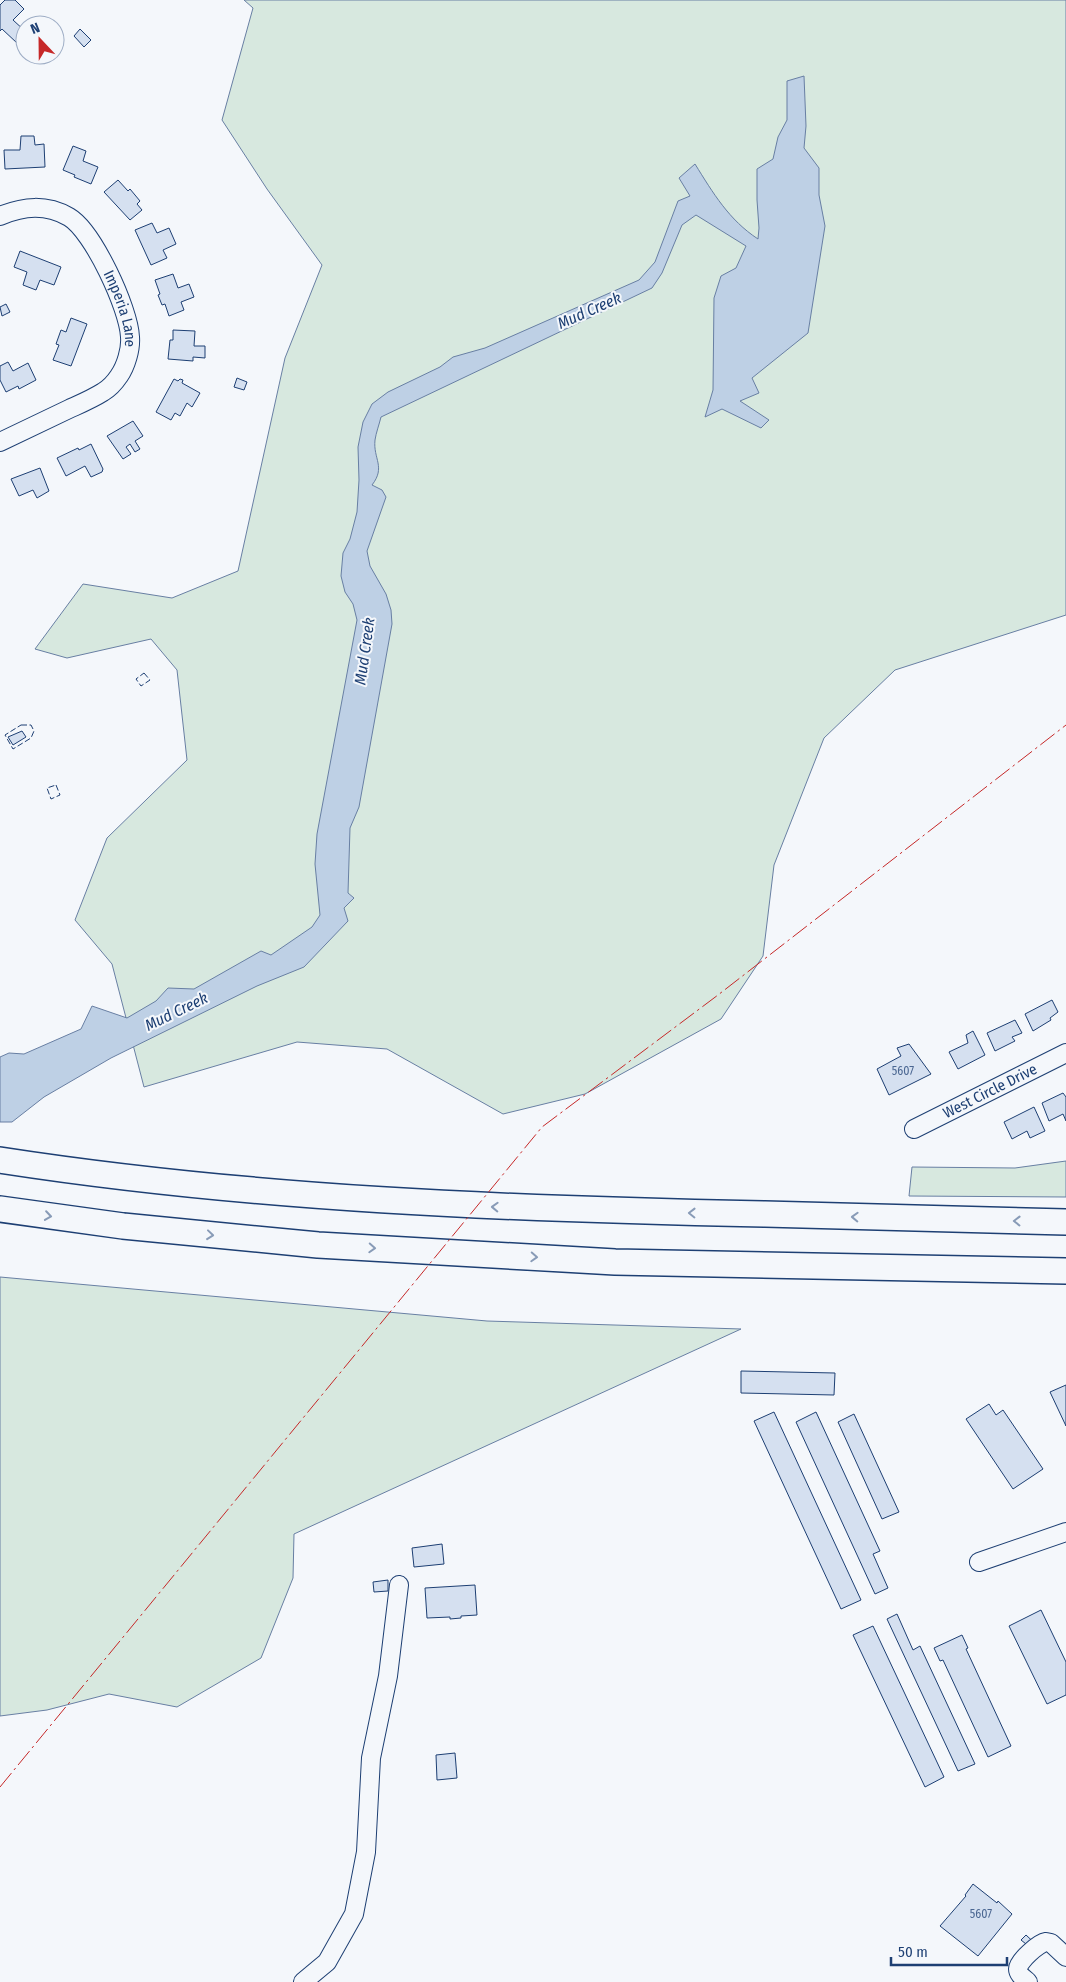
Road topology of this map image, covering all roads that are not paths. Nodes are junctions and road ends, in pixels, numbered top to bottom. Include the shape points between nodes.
1 (0, 216) edge
2 (0, 442) edge
3 (1066, 1053) edge
4 (914, 1129) dead end
5 (0, 1160) edge
6 (0, 1209) edge
7 (1066, 1222) edge
8 (1066, 1271) edge
9 (1066, 1532) edge
10 (979, 1562) dead end
11 (399, 1585) dead end
12 (1066, 1957) edge
13 (304, 1982) edge
14 (1028, 1982) edge

1 - 2 street, Imperia Lane via 41,207 71,218 90,237 120,298 130,338 127,358 119,376 104,392
3 - 4 street, West Circle Drive
7 -> 5 highway via 474,1206 208,1186
6 -> 8 highway via 123,1226 328,1246 615,1262
9 - 10 street
11 - 13 street via 388,1676 371,1758 366,1852 354,1914 327,1962
12 - 14 street via 1051,1943 1037,1946 1019,1965 1020,1974

